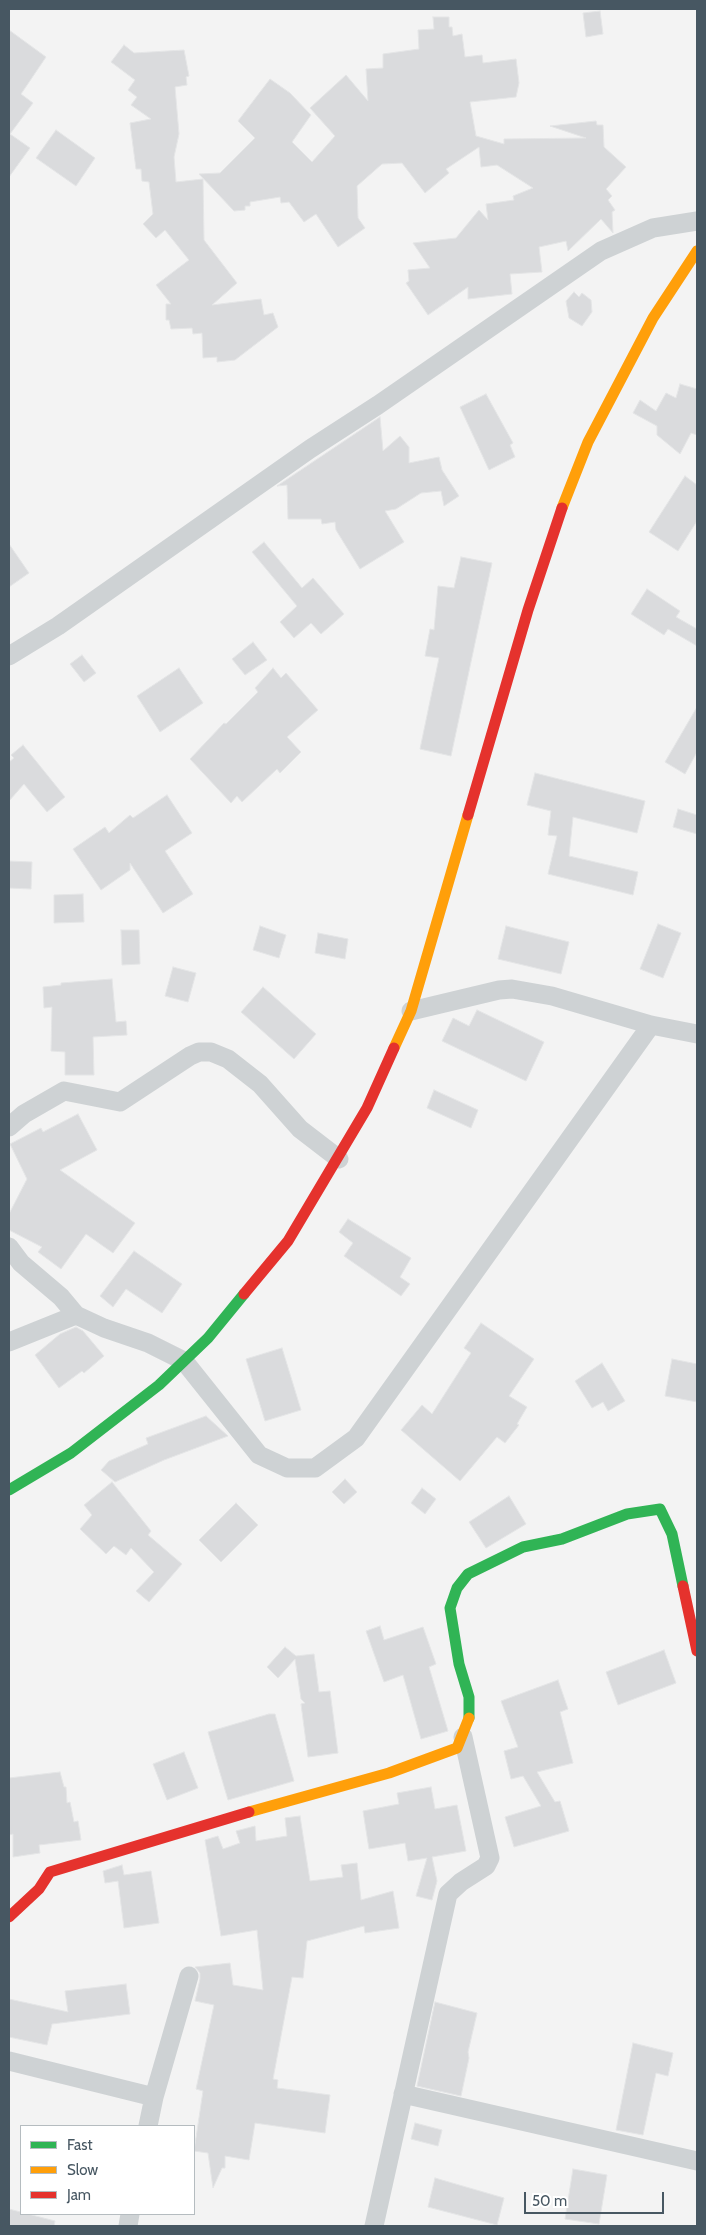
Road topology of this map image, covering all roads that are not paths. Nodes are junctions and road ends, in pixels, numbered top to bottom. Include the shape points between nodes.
1 (697, 221) edge
2 (697, 251) edge
3 (9, 656) edge
4 (411, 1011) junction
5 (651, 1025) junction
6 (697, 1034) edge
7 (9, 1127) edge
8 (339, 1159) junction
9 (9, 1246) edge
10 (76, 1315) junction
11 (9, 1342) edge
12 (184, 1361) junction
13 (9, 1490) edge
14 (697, 1651) edge
15 (463, 1737) junction
16 (9, 1917) edge
17 (189, 1976) dead end
18 (9, 2062) edge
19 (402, 2094) junction
20 (154, 2097) junction
21 (148, 2125) edge
22 (697, 2161) edge
23 (374, 2226) edge

1 - 3 street via 653,228 601,251 58,626
2 - 4 street via 652,318 588,442 566,495 528,610
4 - 5 street via 499,990 512,990 552,996
4 - 8 street via 367,1108
5 - 6 street
5 - 12 street via 356,1438 315,1468 287,1468 259,1455
7 - 8 street via 64,1090 120,1102 190,1056 211,1052 228,1060 260,1084 300,1129
8 - 12 street via 288,1241 226,1318
9 - 10 street via 21,1263 61,1297
10 - 11 street
10 - 12 street
12 - 13 street via 159,1385 71,1453
14 - 15 street via 672,1534 660,1509 627,1514 562,1539 523,1547 468,1574 457,1588 450,1608 459,1664 469,1697 470,1716
15 - 16 street via 457,1748 420,1763 50,1872 39,1889
15 - 19 street via 490,1858 486,1866 448,1894
17 - 20 street
18 - 20 street
19 - 22 street
19 - 23 street
20 - 21 street

